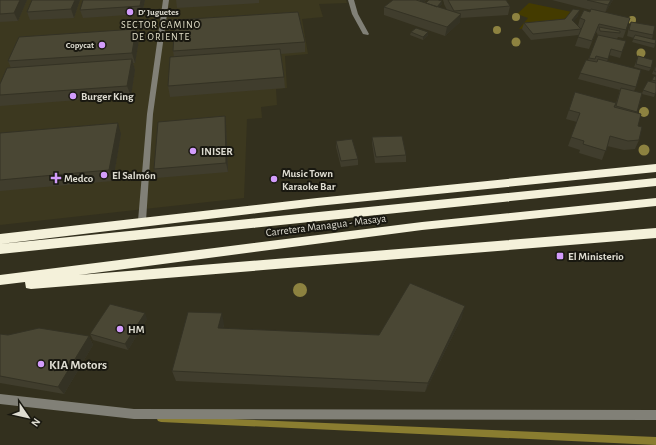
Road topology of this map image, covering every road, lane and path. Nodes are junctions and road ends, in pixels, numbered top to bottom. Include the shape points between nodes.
1 (166, 0) edge
2 (351, 0) edge
3 (366, 34) dead end
4 (656, 168) edge
5 (656, 182) edge
6 (656, 202) edge
7 (142, 221) junction
8 (656, 233) edge
9 (0, 239) edge
10 (0, 249) edge
11 (0, 280) edge
12 (0, 286) edge
13 (0, 399) edge
14 (656, 415) edge

1 - 7 lane via 150,114
2 - 3 lane
4 - 7 highway
5 - 10 highway, Carretera Managua - Masaya
6 - 11 highway, Carretera Managua - Masaya via 422,226
7 - 9 highway
8 - 12 highway
13 - 14 lane via 134,414

